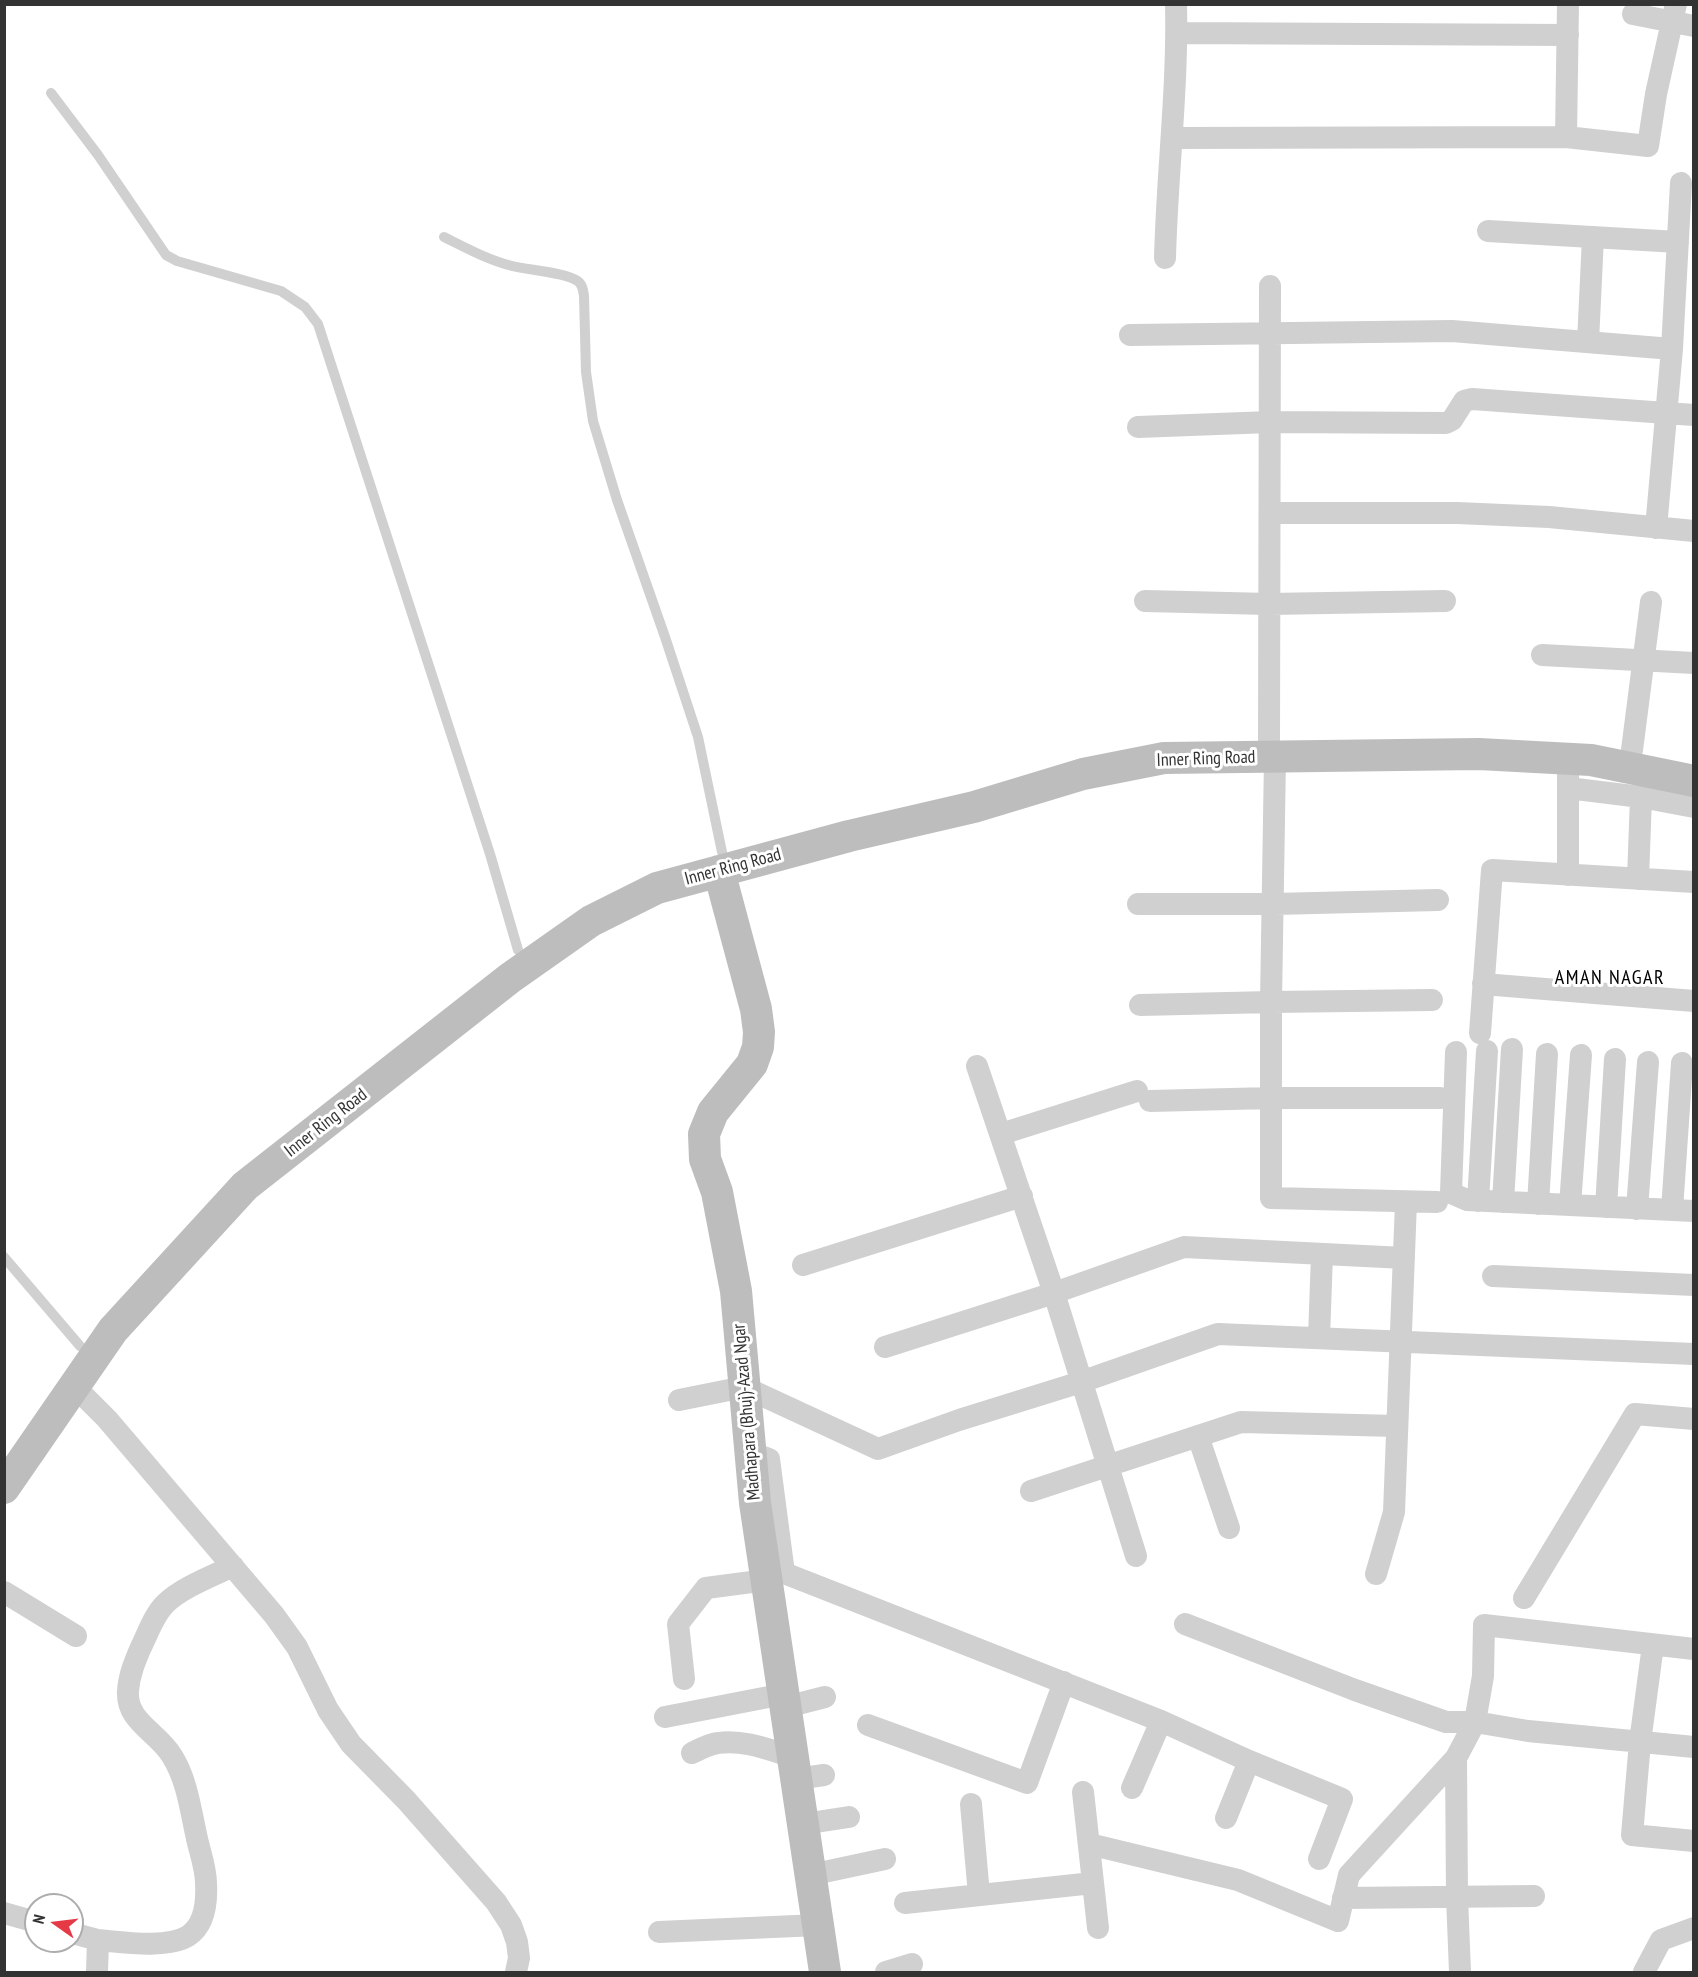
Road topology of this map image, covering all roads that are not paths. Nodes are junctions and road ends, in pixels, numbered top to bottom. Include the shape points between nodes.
1 (1176, 4) edge
2 (1568, 4) edge
3 (1633, 15) dead end
4 (1681, 17) edge
5 (1177, 33) junction
6 (1568, 34) junction
7 (51, 93) dead end
8 (1566, 137) junction
9 (1173, 138) junction
10 (1681, 183) dead end
11 (1488, 231) dead end
12 (444, 237) dead end
13 (1593, 237) junction
14 (1678, 242) junction
15 (1165, 258) dead end
16 (1270, 286) dead end
17 (1270, 333) junction
18 (1130, 335) dead end
19 (1588, 342) junction
20 (1672, 349) junction
21 (1667, 413) junction
22 (1694, 415) edge
23 (1270, 422) junction
24 (1138, 427) dead end
25 (1270, 513) junction
26 (1656, 528) junction
27 (1694, 531) edge
28 (1145, 601) dead end
29 (1445, 601) dead end
30 (1651, 602) dead end
31 (1269, 604) junction
32 (1542, 654) dead end
33 (1644, 660) junction
34 (1694, 663) edge
35 (1272, 748) junction
36 (1632, 750) junction
37 (1694, 762) edge
38 (1568, 774) junction
39 (1694, 780) edge
40 (1641, 797) junction
41 (1694, 807) edge
42 (720, 861) junction
43 (1568, 875) junction
44 (1638, 879) junction
45 (1694, 882) edge
46 (1438, 900) dead end
47 (1138, 904) dead end
48 (1274, 904) junction
49 (518, 950) junction
50 (1483, 984) junction
51 (1432, 1000) dead end
52 (1694, 1001) edge
53 (1271, 1002) junction
54 (1140, 1005) dead end
55 (1512, 1049) dead end
56 (1456, 1052) dead end
57 (1547, 1054) dead end
58 (1581, 1055) dead end
59 (1615, 1059) dead end
60 (1648, 1062) dead end
61 (1682, 1064) dead end
62 (977, 1066) dead end
63 (1271, 1098) junction
64 (1440, 1098) dead end
65 (1001, 1134) junction
66 (1022, 1196) junction
67 (1478, 1201) junction
68 (1406, 1202) junction
69 (1437, 1202) dead end
70 (1503, 1202) junction
71 (1538, 1204) junction
72 (1570, 1205) junction
73 (1606, 1207) junction
74 (1637, 1209) junction
75 (1682, 1211) edge
76 (1322, 1254) junction
77 (4, 1257) edge
78 (1404, 1258) junction
79 (803, 1265) dead end
80 (1493, 1276) dead end
81 (1694, 1285) edge
82 (1054, 1293) junction
83 (1319, 1338) junction
84 (1401, 1342) junction
85 (80, 1346) junction
86 (885, 1347) dead end
87 (1694, 1354) edge
88 (1081, 1382) junction
89 (75, 1387) junction
90 (744, 1387) junction
91 (679, 1400) dead end
92 (1694, 1419) edge
93 (1396, 1426) junction
94 (1198, 1436) junction
95 (750, 1452) junction
96 (4, 1456) edge
97 (1107, 1465) junction
98 (4, 1488) edge
99 (1031, 1491) dead end
100 (1229, 1528) dead end
101 (1136, 1556) dead end
102 (233, 1566) junction
103 (1376, 1574) dead end
104 (767, 1580) junction
105 (4, 1592) edge
106 (1524, 1598) dead end
107 (1185, 1624) dead end
108 (76, 1636) dead end
109 (1653, 1645) junction
110 (1694, 1649) edge
111 (684, 1679) dead end
112 (1064, 1682) junction
113 (825, 1697) dead end
114 (785, 1700) junction
115 (665, 1718) dead end
116 (1161, 1721) junction
117 (1475, 1722) junction
118 (868, 1725) dead end
119 (1641, 1742) junction
120 (1694, 1747) edge
121 (692, 1753) dead end
122 (1456, 1758) junction
123 (1249, 1761) junction
124 (804, 1770) junction
125 (1132, 1788) dead end
126 (1083, 1792) dead end
127 (971, 1804) dead end
128 (849, 1817) dead end
129 (1226, 1818) dead end
130 (803, 1824) junction
131 (1694, 1841) edge
132 (1089, 1844) junction
133 (885, 1859) dead end
134 (1319, 1859) dead end
135 (810, 1875) junction
136 (1093, 1883) junction
137 (979, 1895) junction
138 (1534, 1896) dead end
139 (1457, 1897) junction
140 (1343, 1898) junction
141 (905, 1903) dead end
142 (4, 1913) edge
143 (24, 1919) edge
144 (818, 1925) junction
145 (1098, 1928) dead end
146 (1694, 1928) edge
147 (659, 1932) dead end
148 (84, 1936) edge
149 (98, 1940) junction
150 (912, 1964) dead end
151 (97, 1972) edge
152 (516, 1972) edge
153 (825, 1972) edge
154 (886, 1972) edge
155 (1460, 1972) edge
156 (1644, 1972) edge

1 - 5 street
2 - 6 street
3 - 4 street
4 - 8 street via 1656,94 1648,146
5 - 6 street
5 - 9 street
6 - 8 street
7 - 49 lane via 166,255 281,291 305,307 318,324
8 - 9 street
9 - 15 street
10 - 14 street
11 - 13 street
12 - 42 lane via 488,259 566,276 582,286 593,421 698,737
13 - 14 street
13 - 19 street
14 - 20 street
16 - 17 street
17 - 18 street
17 - 19 street via 1452,331
17 - 23 street
19 - 20 street
20 - 21 street
21 - 22 street
21 - 23 street via 1472,399 1464,401 1446,423
21 - 26 street
23 - 24 street
23 - 25 street
25 - 26 street via 1456,513
25 - 31 street
26 - 27 street
28 - 31 street
29 - 31 street
30 - 33 street
31 - 35 street
32 - 33 street
33 - 34 street
33 - 36 street
35 - 36 main road, Inner Ring Road via 1479,736 1593,742
35 - 38 main road, Inner Ring Road via 1479,754
35 - 42 main road, Inner Ring Road via 1163,740 1078,756 969,789 844,818
35 - 48 street
36 - 37 main road, Inner Ring Road
38 - 39 main road, Inner Ring Road via 1590,760
38 - 40 street
38 - 43 street
40 - 41 street
40 - 44 street
42 - 49 main road, Inner Ring Road via 650,871 581,905
42 - 89 main road, Inner Ring Road via 591,921 510,978 245,1186 113,1330
42 - 90 main road, Madhapara (Bhuj)-Azad Ngar via 759,1032 752,1064 714,1112 704,1134 705,1160 717,1192 736,1291
43 - 44 street
43 - 50 street via 1491,870
44 - 45 street
46 - 48 street
47 - 48 street
48 - 53 street
49 - 85 main road, Inner Ring Road via 233,1173 99,1318
50 - 52 street
50 - 67 street
51 - 53 street
53 - 54 street
53 - 63 street
55 - 70 street
56 - 67 street via 1451,1192
57 - 71 street
58 - 72 street
59 - 73 street
60 - 74 street
61 - 75 street
62 - 65 street
63 - 64 street
63 - 65 street via 1144,1096
63 - 68 street via 1271,1198
65 - 66 street
66 - 79 street
66 - 82 street
67 - 70 street
68 - 69 street
68 - 78 street
70 - 71 street
71 - 72 street
72 - 73 street
73 - 74 street
74 - 75 street
76 - 78 street
76 - 82 street via 1184,1247
76 - 83 street
77 - 85 lane
78 - 84 street
80 - 81 street
82 - 86 street
82 - 88 street
83 - 84 street
83 - 88 street via 1218,1334
84 - 87 street
84 - 93 street
85 - 96 main road, Inner Ring Road
88 - 90 street via 878,1449
88 - 97 street
89 - 98 main road, Inner Ring Road
89 - 102 street
90 - 91 street
90 - 95 main road, Madhapara (Bhuj)-Azad Ngar
92 - 106 street via 1635,1414
93 - 94 street via 1241,1422
93 - 103 street via 1394,1512
94 - 97 street
94 - 100 street
95 - 104 main road, Madhapara (Bhuj)-Azad Ngar
95 - 112 street via 769,1459 784,1574
97 - 99 street
97 - 101 street
102 - 149 street via 165,1604 133,1666 128,1690 134,1716 162,1741 183,1778 206,1881 205,1908 199,1925 188,1936 159,1944
102 - 152 street via 297,1647 327,1710 351,1744 496,1902 517,1942
104 - 111 street via 706,1588 678,1624
104 - 114 main road, Madhapara (Bhuj)-Azad Ngar
105 - 108 street
107 - 117 street via 1446,1722
109 - 110 street
109 - 117 street via 1484,1625 1483,1676
109 - 119 street
112 - 116 street
112 - 118 street via 1027,1783
113 - 114 street
114 - 115 street
114 - 124 main road, Madhapara (Bhuj)-Azad Ngar
116 - 123 street
116 - 125 street
117 - 119 street
117 - 122 street
119 - 120 street
119 - 131 street via 1632,1835
121 - 124 street via 719,1743 751,1745
122 - 139 street
122 - 140 street via 1349,1875
123 - 129 street
123 - 134 street via 1342,1799
124 - 130 main road, Madhapara (Bhuj)-Azad Ngar
126 - 132 street
127 - 137 street
128 - 130 street
130 - 135 main road, Madhapara (Bhuj)-Azad Ngar
132 - 136 street
132 - 140 street via 1238,1880 1338,1921
133 - 135 street
135 - 144 main road, Madhapara (Bhuj)-Azad Ngar
136 - 137 street
136 - 145 street
137 - 141 street
138 - 139 street
139 - 140 street
139 - 155 street
142 - 143 street
144 - 147 street
144 - 153 main road, Madhapara (Bhuj)-Azad Ngar
146 - 156 street via 1661,1940
148 - 149 street
149 - 151 street
150 - 154 street

